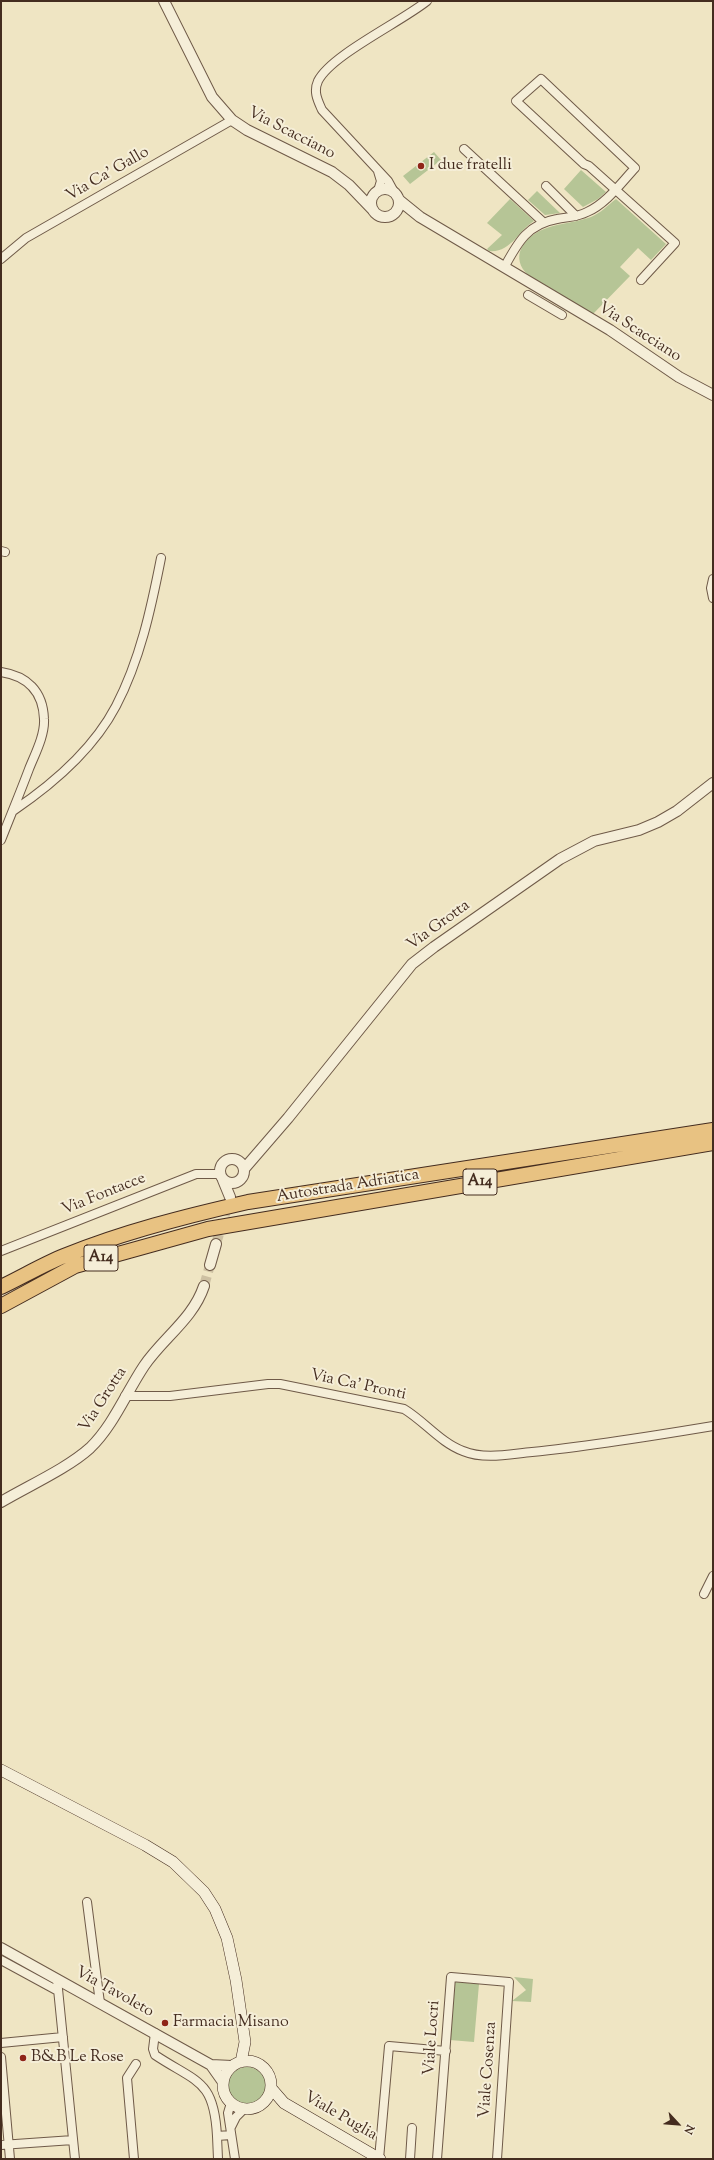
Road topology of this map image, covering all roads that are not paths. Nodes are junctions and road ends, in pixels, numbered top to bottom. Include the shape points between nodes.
1 (164, 1) edge
2 (427, 1) edge
3 (232, 120) junction
4 (464, 149) dead end
5 (378, 171) junction
6 (349, 185) junction
7 (546, 186) dead end
8 (615, 190) junction
9 (378, 191) junction
10 (397, 196) junction
11 (373, 210) junction
12 (391, 215) junction
13 (576, 216) junction
14 (420, 217) junction
15 (542, 222) junction
16 (1, 259) edge
17 (505, 266) junction
18 (641, 280) dead end
19 (550, 294) junction
20 (528, 295) dead end
21 (544, 304) junction
22 (562, 315) dead end
23 (713, 395) edge
24 (161, 558) dead end
25 (713, 579) edge
26 (713, 598) edge
27 (1, 672) edge
28 (713, 784) edge
29 (12, 811) junction
30 (1, 840) edge
31 (713, 1130) edge
32 (713, 1143) edge
33 (244, 1169) junction
34 (222, 1177) junction
35 (216, 1244) tunnel mouth
36 (1, 1251) edge
37 (210, 1265) tunnel mouth
38 (204, 1286) tunnel mouth
39 (1, 1287) edge
40 (1, 1306) edge
41 (125, 1396) junction
42 (713, 1426) edge
43 (1, 1502) edge
44 (713, 1576) edge
45 (704, 1594) dead end
46 (1, 1770) edge
47 (87, 1902) dead end
48 (1, 1948) edge
49 (1, 1960) edge
50 (57, 1979) junction
51 (509, 1982) joint
52 (58, 1990) junction
53 (100, 2003) junction
54 (155, 2034) junction
55 (63, 2037) junction
56 (245, 2042) junction
57 (1, 2043) edge
58 (446, 2051) junction
59 (1, 2057) edge
60 (136, 2064) dead end
61 (236, 2064) junction
62 (259, 2064) junction
63 (211, 2065) junction
64 (223, 2082) junction
65 (270, 2088) junction
66 (231, 2103) junction
67 (284, 2103) junction
68 (261, 2105) junction
69 (244, 2109) junction
70 (412, 2128) dead end
71 (231, 2131) junction
72 (217, 2136) junction
73 (73, 2140) junction
74 (5, 2145) edge
75 (10, 2159) edge
76 (75, 2159) edge
77 (134, 2159) edge
78 (218, 2159) edge
79 (235, 2159) edge
80 (380, 2159) edge
81 (410, 2159) edge
82 (437, 2159) edge
83 (497, 2159) edge

1 - 3 street, Via Scacciano via 212,97
2 - 5 street via 332,64 318,82 316,97 322,110
3 - 6 street, Via Scacciano via 332,172
3 - 16 street, Via Ca' Gallo via 26,238
4 - 15 street
5 - 9 street via 381,181
5 - 10 street
6 - 9 street, Via Scacciano via 368,192
6 - 11 street, Via Scacciano
7 - 13 street
8 - 8 street via 635,168 541,79 516,101
8 - 13 street via 596,207
8 - 18 street via 675,243
9 - 10 street, Via Scacciano via 386,189
9 - 11 street via 372,199
10 - 12 street via 398,209
10 - 14 street, Via Scacciano
11 - 12 street, Via Scacciano via 381,216
12 - 14 street, Via Scacciano
13 - 15 street
14 - 17 street, Via Scacciano
15 - 17 street via 530,229 517,244
17 - 19 street, Via Scacciano
19 - 21 street
19 - 23 street, Via Scacciano via 610,330 679,377
20 - 21 street
21 - 22 street
24 - 29 street via 150,615 135,663 116,707 68,768 41,792
25 - 26 street
27 - 29 street via 14,674 32,685 41,703 44,720 40,741
28 - 33 street, Via Grotta via 658,822 639,830 594,841 560,859 412,964
29 - 30 street
31 - 39 highway, Autostrada Adriatica / A14 via 234,1205 139,1230 63,1256
32 - 40 highway, Autostrada Adriatica / A14 via 208,1229 75,1266
33 - 34 street via 242,1177 236,1182 230,1183
33 - 34 street via 240,1162 229,1159 221,1166
34 - 36 street, Via Fontacce via 196,1174
35 - 37 street
38 - 41 street, Via Grotta via 193,1310 144,1366
41 - 42 street, Via Ca' Pronti via 170,1396 251,1385 280,1384 404,1408 419,1417 449,1444 462,1451 480,1455 558,1450
41 - 43 street, Via Grotta via 100,1437 89,1448 74,1460
44 - 45 street
46 - 56 main road via 145,1845 173,1862 194,1881 215,1909 227,1938
47 - 53 street
48 - 50 street, Via Tavoleto
49 - 52 street, Via Tavoleto
50 - 52 street
50 - 53 street, Via Tavoleto
51 - 58 street, Viale Locri via 452,1977
51 - 83 street, Viale Cosenza
52 - 55 street
53 - 54 street, Via Tavoleto
54 - 63 street, Via Tavoleto
54 - 72 street via 155,2055 200,2083 208,2092 213,2101
55 - 57 street
55 - 73 street
56 - 61 main road
56 - 62 main road
58 - 80 street via 389,2046
58 - 82 street, Viale Locri
59 - 74 street
60 - 77 street via 127,2078
61 - 62 main road via 247,2061
61 - 63 street, Via Tavoleto
61 - 64 main road
62 - 65 main road via 268,2075
63 - 64 street, Via Tavoleto
64 - 66 main road
65 - 67 main road, Viale Puglia
65 - 68 main road via 269,2095
66 - 69 main road
66 - 71 street via 228,2113
67 - 68 main road, Viale Puglia
67 - 80 main road, Viale Puglia
68 - 69 main road
69 - 71 street via 236,2117
70 - 81 street
71 - 72 street
71 - 79 street
72 - 78 street
73 - 74 street
73 - 76 street
74 - 75 street

